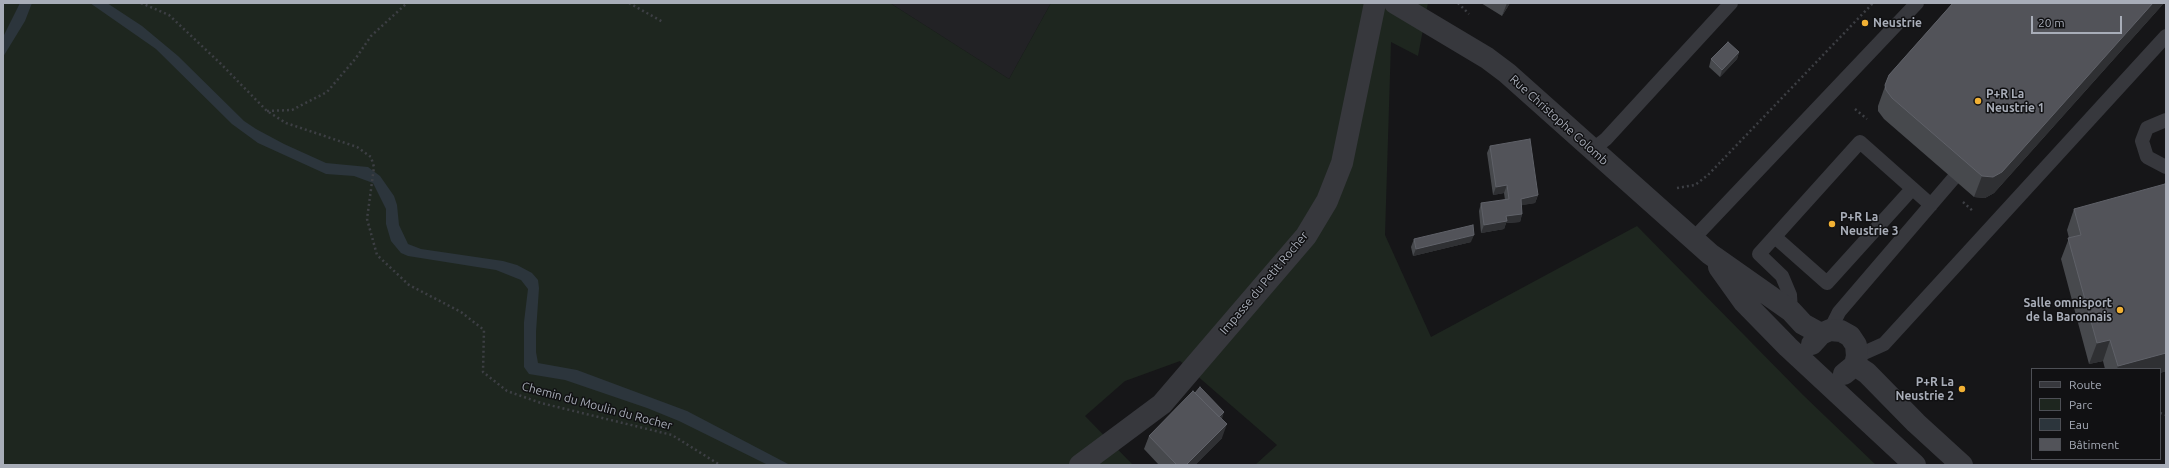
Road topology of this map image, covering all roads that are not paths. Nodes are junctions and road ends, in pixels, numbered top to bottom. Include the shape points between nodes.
1 (1376, 3) edge
2 (1731, 3) edge
3 (1917, 3) edge
4 (1404, 8) edge
5 (2166, 36) edge
6 (2166, 120) edge
7 (1592, 150) junction
8 (2166, 167) edge
9 (1953, 179) dead end
10 (1912, 188) junction
11 (1931, 205) junction
12 (1775, 237) junction
13 (1693, 239) junction
14 (1710, 254) junction
15 (1790, 311) junction
16 (1825, 332) junction
17 (1856, 360) junction
18 (1816, 373) junction
19 (1080, 465) edge
20 (1915, 465) edge
21 (1962, 465) edge

1 - 19 street, Impasse du Petit Rocher via 1342,163 1327,201 1306,236 1162,404
2 - 7 lane
3 - 13 lane
4 - 7 street, Rue Christophe Colomb via 1508,73
5 - 17 lane via 1884,344
6 - 8 lane via 2147,128 2142,141 2147,157
7 - 13 street, Rue Christophe Colomb
9 - 11 lane
10 - 11 lane
10 - 12 lane via 1860,142
10 - 12 lane via 1827,283
11 - 16 lane via 1839,312
12 - 15 lane via 1759,254 1782,276 1790,295
13 - 14 street, Rue Christophe Colomb
14 - 15 street, Rue Christophe Colomb
14 - 18 street, Rue Christophe Colomb via 1744,302
15 - 16 street, Rue Christophe Colomb via 1803,324
16 - 17 street via 1841,331 1850,336 1856,345
16 - 18 street via 1812,343 1810,355
17 - 18 street via 1849,372 1841,376
17 - 21 street via 1916,423
18 - 20 street, Rue Christophe Colomb

